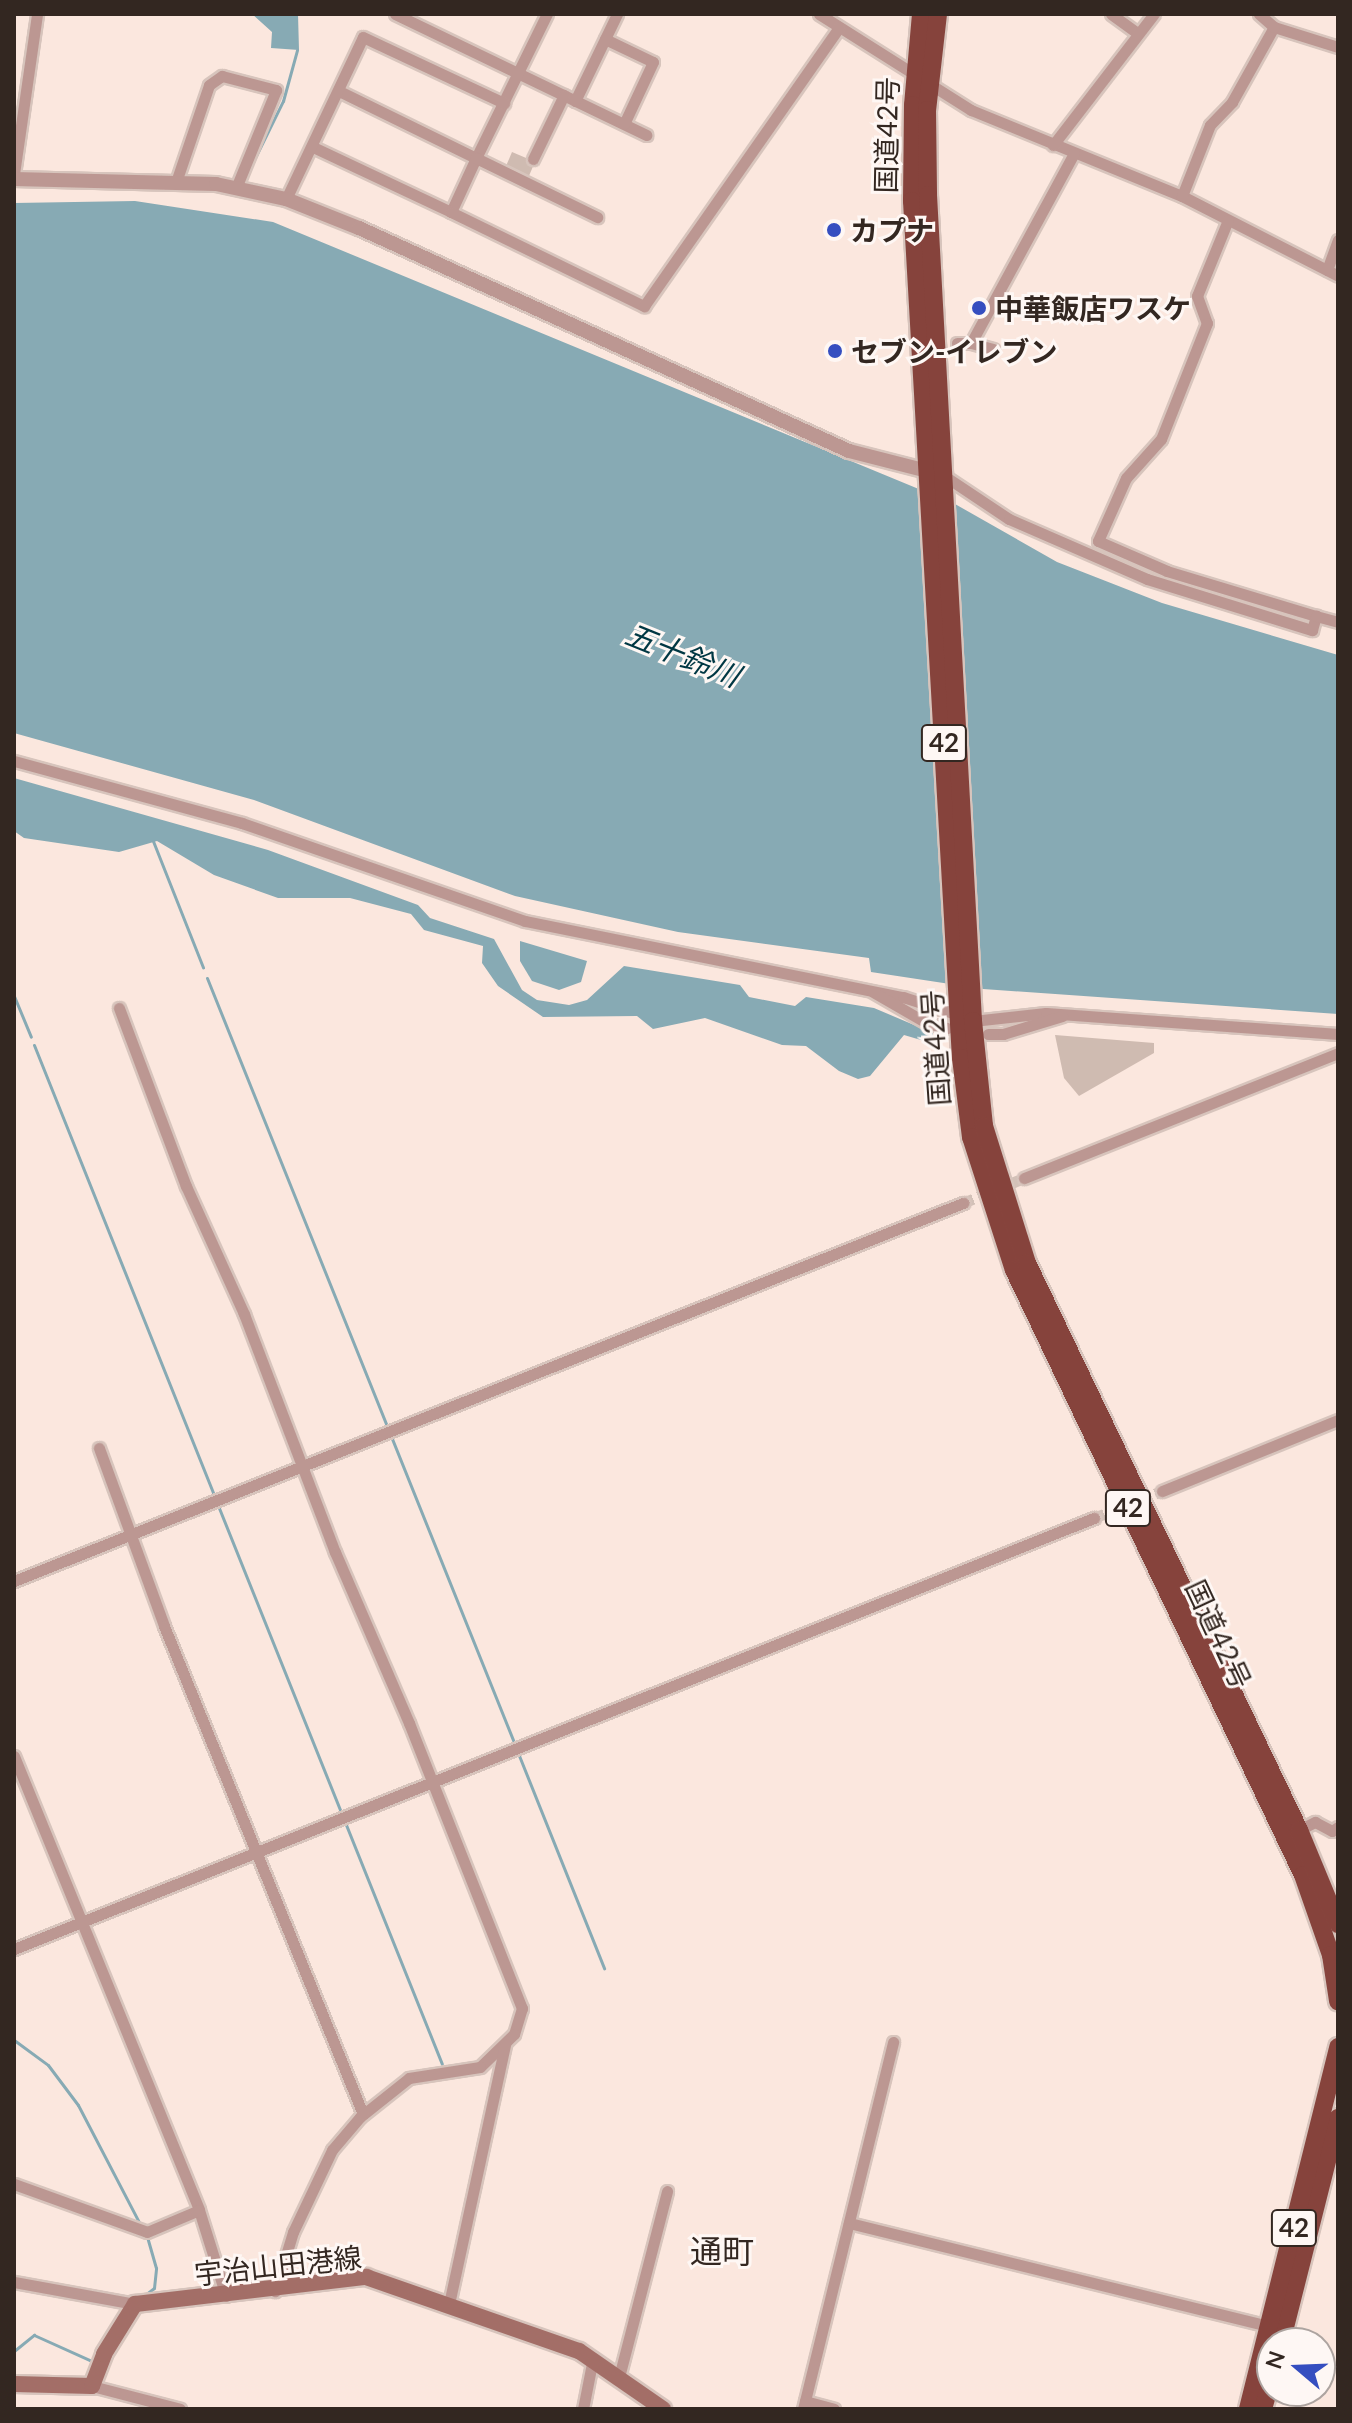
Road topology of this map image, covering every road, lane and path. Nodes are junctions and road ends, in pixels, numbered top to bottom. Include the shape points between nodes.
1 (37, 14) edge
2 (395, 14) edge
3 (547, 14) edge
4 (617, 14) edge
5 (819, 14) edge
6 (921, 14) edge
7 (938, 14) edge
8 (1111, 14) edge
9 (1154, 14) edge
10 (1259, 14) edge
11 (839, 27) junction
12 (1274, 27) junction
13 (1137, 33) junction
14 (605, 39) junction
15 (1338, 47) edge
16 (518, 73) junction
17 (922, 82) junction
18 (339, 91) junction
19 (569, 98) junction
20 (504, 103) junction
21 (624, 124) junction
22 (646, 135) dead end
23 (1053, 145) junction
24 (313, 147) junction
25 (1074, 153) junction
26 (476, 158) junction
27 (533, 159) dead end
28 (14, 176) edge
29 (176, 182) junction
30 (236, 188) junction
31 (1182, 196) junction
32 (286, 199) junction
33 (451, 212) junction
34 (597, 217) dead end
35 (1228, 220) junction
36 (1338, 240) edge
37 (1332, 273) edge
38 (957, 343) dead end
39 (971, 343) junction
40 (993, 349) dead end
41 (936, 480) junction
42 (1316, 616) junction
43 (1338, 622) edge
44 (14, 761) edge
45 (872, 991) junction
46 (119, 1008) dead end
47 (962, 1013) junction
48 (1066, 1015) junction
49 (988, 1034) dead end
50 (1338, 1034) edge
51 (1338, 1053) edge
52 (1024, 1178) tunnel mouth
53 (963, 1203) tunnel mouth
54 (1338, 1420) edge
55 (99, 1448) dead end
56 (302, 1465) junction
57 (1162, 1491) tunnel mouth
58 (1094, 1518) tunnel mouth
59 (128, 1534) junction
60 (14, 1581) edge
61 (14, 1756) edge
62 (430, 1782) junction
63 (1338, 1827) edge
64 (1299, 1830) junction
65 (256, 1852) junction
66 (78, 1922) junction
67 (1338, 1924) edge
68 (14, 1949) edge
69 (1334, 1955) edge
70 (1338, 2001) edge
71 (893, 2042) dead end
72 (505, 2044) junction
73 (1338, 2047) edge
74 (363, 2114) junction
75 (1338, 2118) edge
76 (14, 2184) edge
77 (667, 2191) dead end
78 (199, 2210) junction
79 (849, 2223) junction
80 (14, 2282) edge
81 (275, 2291) junction
82 (226, 2296) junction
83 (135, 2304) junction
84 (449, 2304) junction
85 (1269, 2326) junction
86 (1285, 2327) edge
87 (593, 2358) junction
88 (619, 2377) junction
89 (14, 2384) edge
90 (92, 2386) junction
91 (804, 2405) edge
92 (180, 2409) edge
93 (583, 2409) edge
94 (663, 2409) edge
95 (834, 2409) edge
96 (1248, 2409) edge

1 - 28 street
2 - 16 street
3 - 16 street
4 - 14 street
5 - 11 street
6 - 17 highway, 国道42号 / 42
7 - 17 highway, 国道42号 / 42
8 - 13 street
9 - 13 street
10 - 12 street
11 - 17 street
11 - 33 street via 644,306
12 - 15 street
12 - 31 street via 1232,102 1210,125
13 - 23 street
14 - 19 street
14 - 21 street via 653,62
16 - 19 street
16 - 20 street
17 - 23 street
17 - 41 highway, 国道42号 / 42
18 - 20 street via 363,37
18 - 24 street
18 - 26 street
19 - 21 street
19 - 27 street
20 - 26 street
21 - 22 street
23 - 25 street
24 - 32 street via 308,145
24 - 33 street
25 - 31 street
25 - 39 street
26 - 33 street
26 - 34 street
28 - 29 street
29 - 30 street
29 - 30 street via 209,85 222,76 276,90
30 - 32 street
31 - 35 street
32 - 41 street via 849,451
35 - 37 street
35 - 42 street via 1197,296 1207,323 1161,439 1126,478 1098,541 1167,571
36 - 37 street
38 - 39 street
39 - 40 street
41 - 42 street via 1092,557 1312,630
41 - 47 highway, 国道42号 / 42
42 - 43 street
44 - 45 street via 242,823 525,921
45 - 47 street
45 - 47 street via 916,1017
46 - 56 street
47 - 48 street
47 - 64 highway, 国道42号 / 42 via 984,1126 1027,1263
47 - 69 highway, 国道42号 / 42 via 971,1137 999,1231 1303,1875
48 - 49 street
48 - 50 street
51 - 52 street
53 - 56 street
54 - 57 street
55 - 59 street
56 - 59 street
56 - 62 street
58 - 62 street
59 - 60 street
59 - 65 street
61 - 66 street
62 - 65 street
62 - 72 street via 522,2008 521,2023
63 - 64 street via 1332,1831 1315,1822
64 - 67 highway, 国道42号 / 42
65 - 66 street
65 - 74 street
66 - 68 street
66 - 78 street
69 - 70 highway, 国道42号 / 42
71 - 79 street
72 - 74 street via 474,2070 409,2078
72 - 84 street
73 - 85 highway, 42
74 - 81 street via 332,2150 293,2232
75 - 86 highway, 42
76 - 78 street via 147,2232
77 - 88 street
78 - 82 street
79 - 85 street
79 - 91 street
80 - 83 street
81 - 82 main road, 宇治山田港線
81 - 84 main road, 宇治山田港線 via 366,2277
82 - 83 main road, 宇治山田港線
83 - 90 main road via 104,2354
84 - 87 main road, 宇治山田港線
85 - 96 highway, 42
87 - 88 main road, 宇治山田港線
87 - 93 street
88 - 94 main road, 宇治山田港線
89 - 90 main road
90 - 92 street
91 - 95 street

